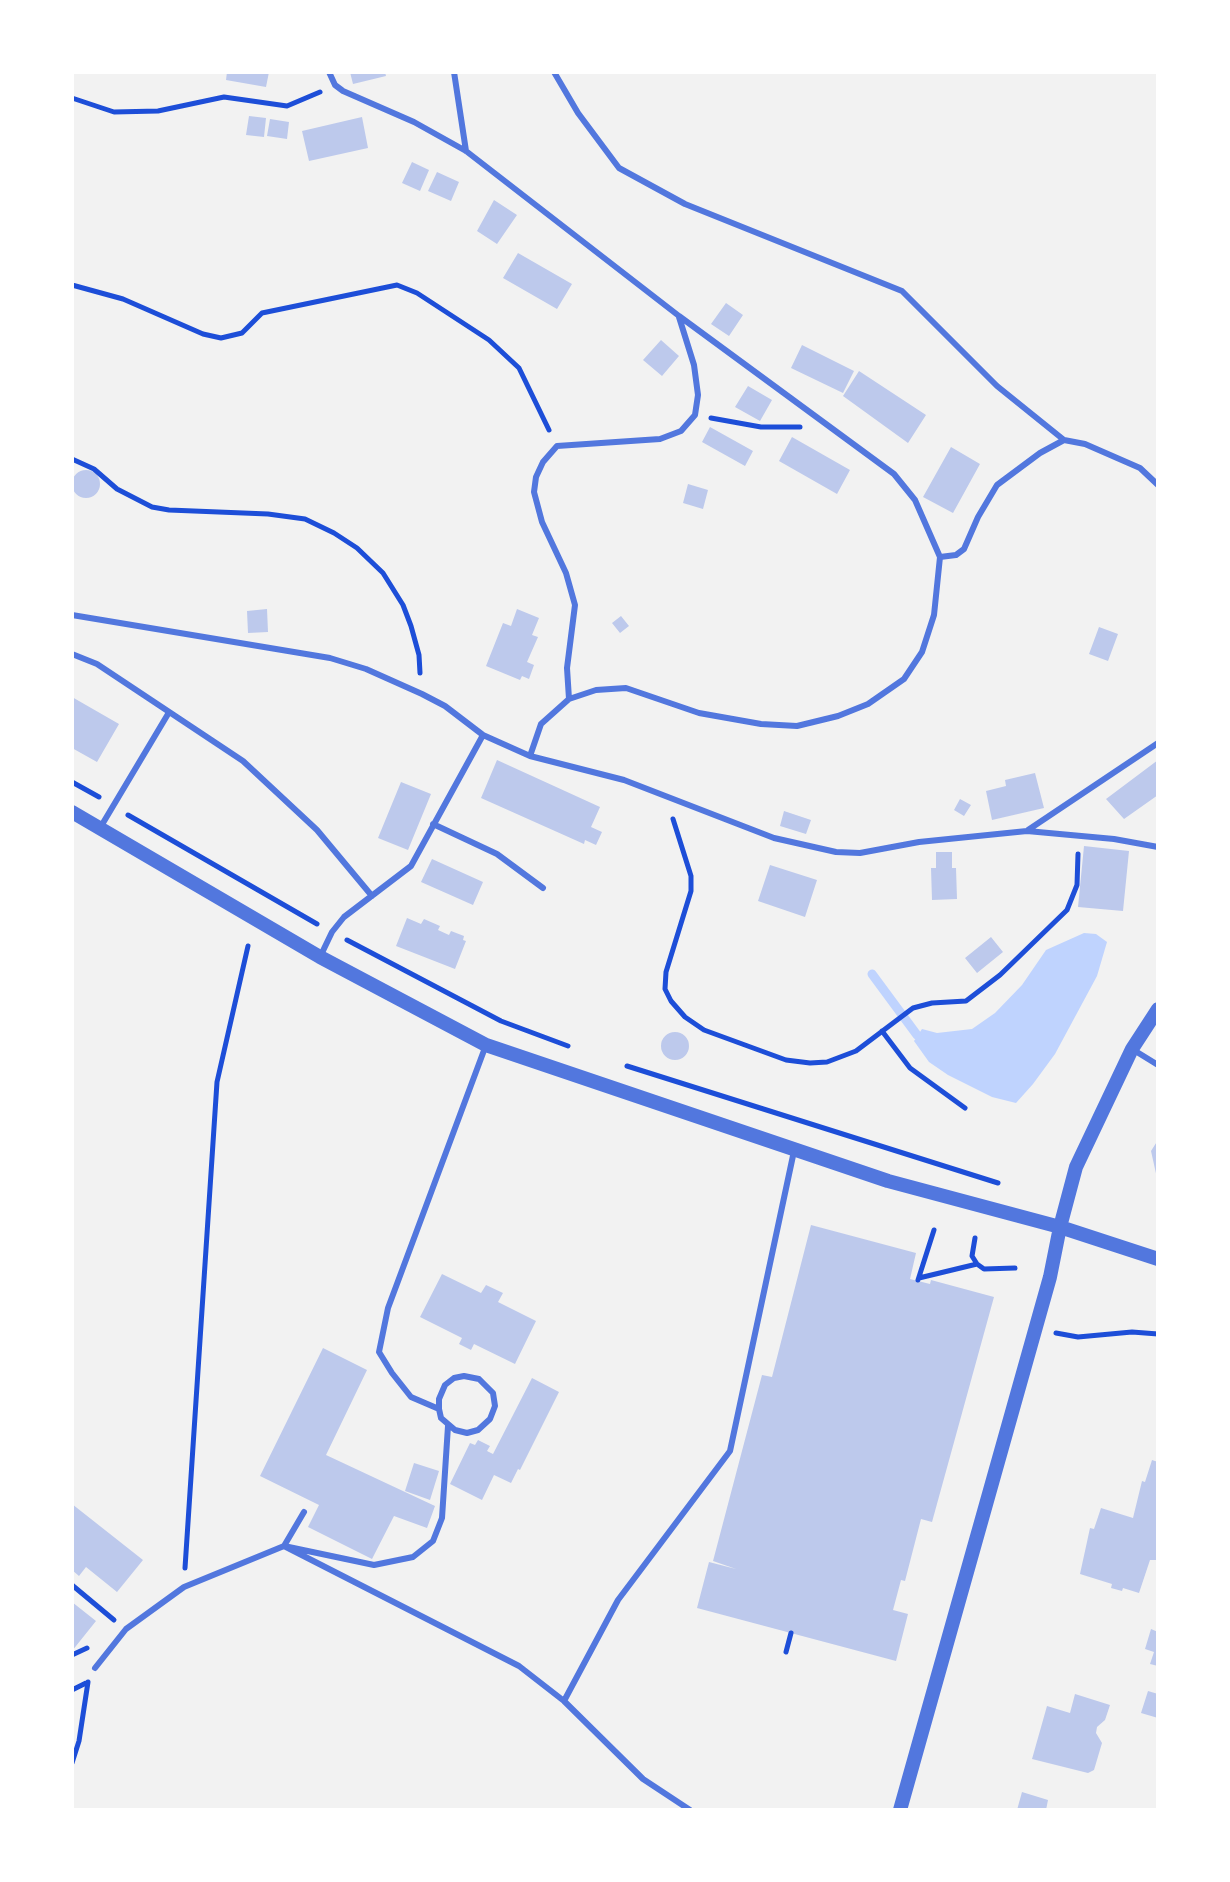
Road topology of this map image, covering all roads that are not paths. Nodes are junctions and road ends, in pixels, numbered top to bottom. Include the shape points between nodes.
1 (329, 72) edge
2 (454, 72) edge
3 (554, 72) edge
4 (466, 151) junction
5 (679, 316) junction
6 (1064, 440) junction
7 (1158, 485) edge
8 (940, 557) junction
9 (72, 615) edge
10 (72, 654) edge
11 (569, 699) junction
12 (168, 714) junction
13 (483, 735) junction
14 (1158, 743) edge
15 (530, 756) junction
16 (72, 812) edge
17 (433, 824) junction
18 (100, 828) junction
19 (1027, 831) junction
20 (1158, 847) edge
21 (543, 888) dead end
22 (372, 896) junction
23 (320, 957) junction
24 (1158, 1009) edge
25 (486, 1045) junction
26 (1132, 1049) junction
27 (1158, 1065) edge
28 (794, 1150) junction
29 (1060, 1227) junction
30 (1158, 1259) edge
31 (439, 1409) junction
32 (448, 1426) junction
33 (304, 1512) dead end
34 (284, 1546) junction
35 (95, 1668) road end
36 (564, 1701) junction
37 (690, 1810) edge
38 (900, 1810) edge

1 - 4 lane via 343,91
2 - 4 lane
3 - 6 lane via 619,168 685,204 902,291 997,386
4 - 5 lane
5 - 8 lane via 894,474 915,500
5 - 11 lane via 698,395 695,415 681,431 660,439 557,446 536,477 542,522 575,605
6 - 7 lane via 1140,468
6 - 8 lane via 997,485 964,549
8 - 11 lane via 934,615 922,652 904,679 868,704 838,716 797,726 761,724 699,713 626,688
9 - 13 lane via 330,658 422,694
10 - 12 lane via 97,664
11 - 15 lane via 541,724
12 - 18 lane
12 - 22 lane via 243,761 317,830
13 - 15 lane
13 - 17 lane
14 - 19 lane
15 - 19 lane via 624,780 774,838 836,852
16 - 18 street
17 - 21 lane via 497,854
17 - 22 lane via 411,866
18 - 23 street
19 - 20 lane
22 - 23 lane via 344,917
23 - 25 street
24 - 26 street
25 - 28 street
25 - 31 lane via 388,1308 379,1352 411,1397
26 - 27 lane
26 - 29 street via 1076,1167
28 - 29 street
28 - 36 lane via 730,1451 618,1600
29 - 30 street
29 - 38 street
31 - 32 lane
31 - 32 lane via 445,1385 454,1378 479,1379 493,1393 490,1419 478,1430 467,1433
32 - 34 lane via 442,1518 433,1541 413,1557 374,1565
33 - 34 lane
34 - 35 lane via 184,1587 126,1629
34 - 36 lane via 519,1666
36 - 37 lane via 643,1779

